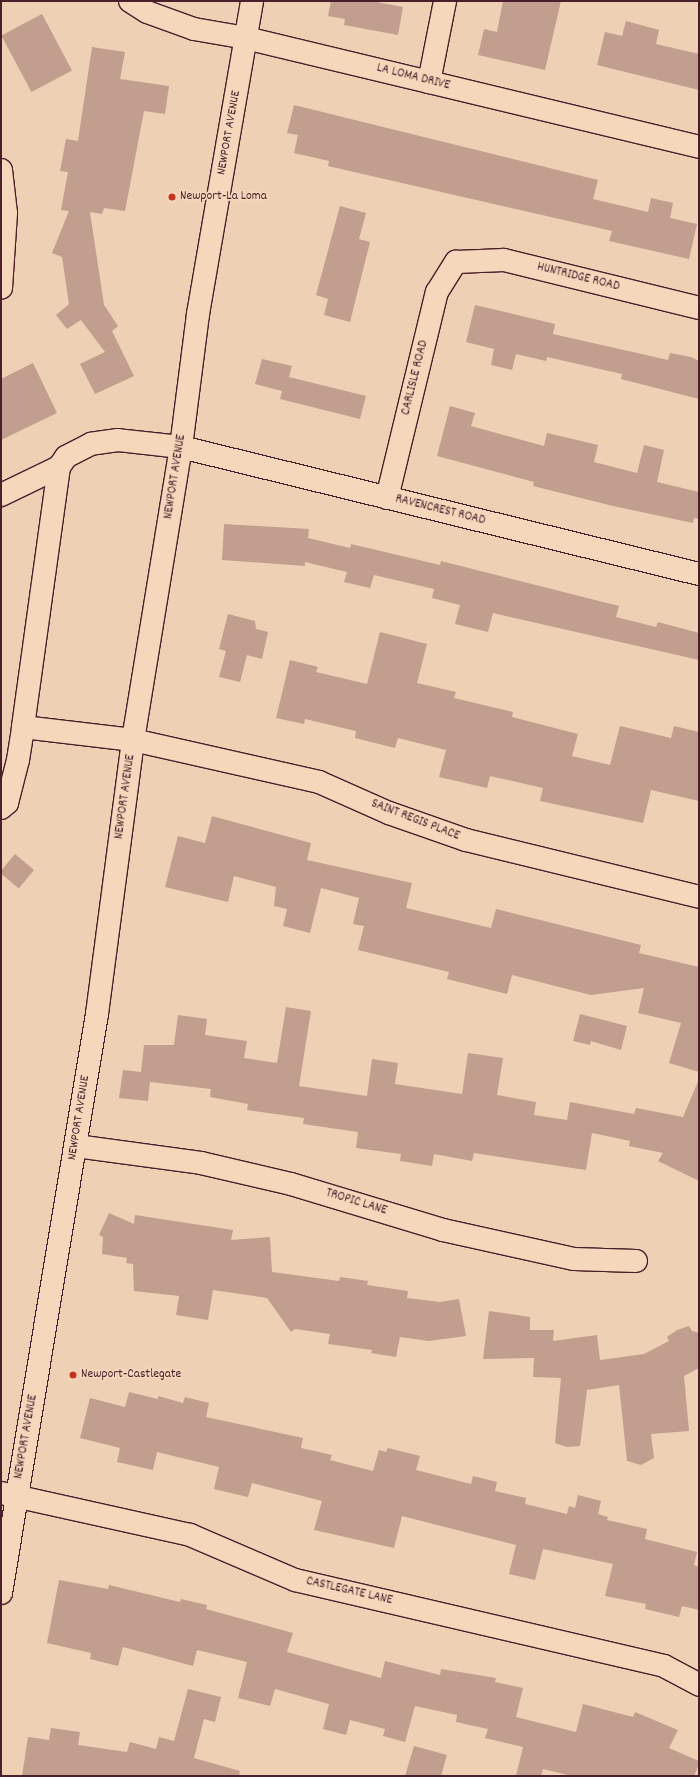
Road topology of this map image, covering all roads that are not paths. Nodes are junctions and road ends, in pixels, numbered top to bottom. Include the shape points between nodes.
1 (130, 1) edge
2 (252, 1) edge
3 (444, 1) edge
4 (246, 38) junction
5 (429, 82) junction
6 (699, 147) edge
7 (1, 170) edge
8 (456, 262) joint
9 (1, 288) edge
10 (699, 308) edge
11 (181, 447) junction
12 (59, 467) junction
13 (1, 495) edge
14 (387, 498) junction
15 (699, 574) edge
16 (22, 727) junction
17 (134, 740) junction
18 (1, 808) edge
19 (699, 897) edge
20 (76, 1146) junction
21 (636, 1261) dead end
22 (9, 1494) edge
23 (1, 1593) edge
24 (699, 1685) edge

1 - 4 street, LA LOMA DRIVE via 147,12 194,29
2 - 4 street, NEWPORT AVENUE
3 - 5 street
4 - 5 street, LA LOMA DRIVE
4 - 11 street, NEWPORT AVENUE via 198,314
5 - 6 street, LA LOMA DRIVE
7 - 9 street via 6,213
8 - 10 street, HUNTRIDGE ROAD via 504,260
8 - 14 street, CARLISLE ROAD via 437,292
11 - 12 street, RAVENCREST ROAD via 118,440 91,444 66,457
11 - 14 street, RAVENCREST ROAD
11 - 17 street, NEWPORT AVENUE
12 - 13 street, RAVENCREST ROAD
12 - 16 street
14 - 15 street, RAVENCREST ROAD
16 - 17 street, SAINT REGIS PLACE
16 - 18 street via 18,760 6,803
17 - 19 street, SAINT REGIS PLACE via 319,782 390,813 466,840
17 - 20 street, NEWPORT AVENUE
20 - 21 street, TROPIC LANE via 201,1163 291,1184 443,1230 574,1259
20 - 22 street, NEWPORT AVENUE
22 - 23 street, NEWPORT AVENUE
22 - 24 street, CASTLEGATE LANE via 190,1535 295,1580 664,1666

